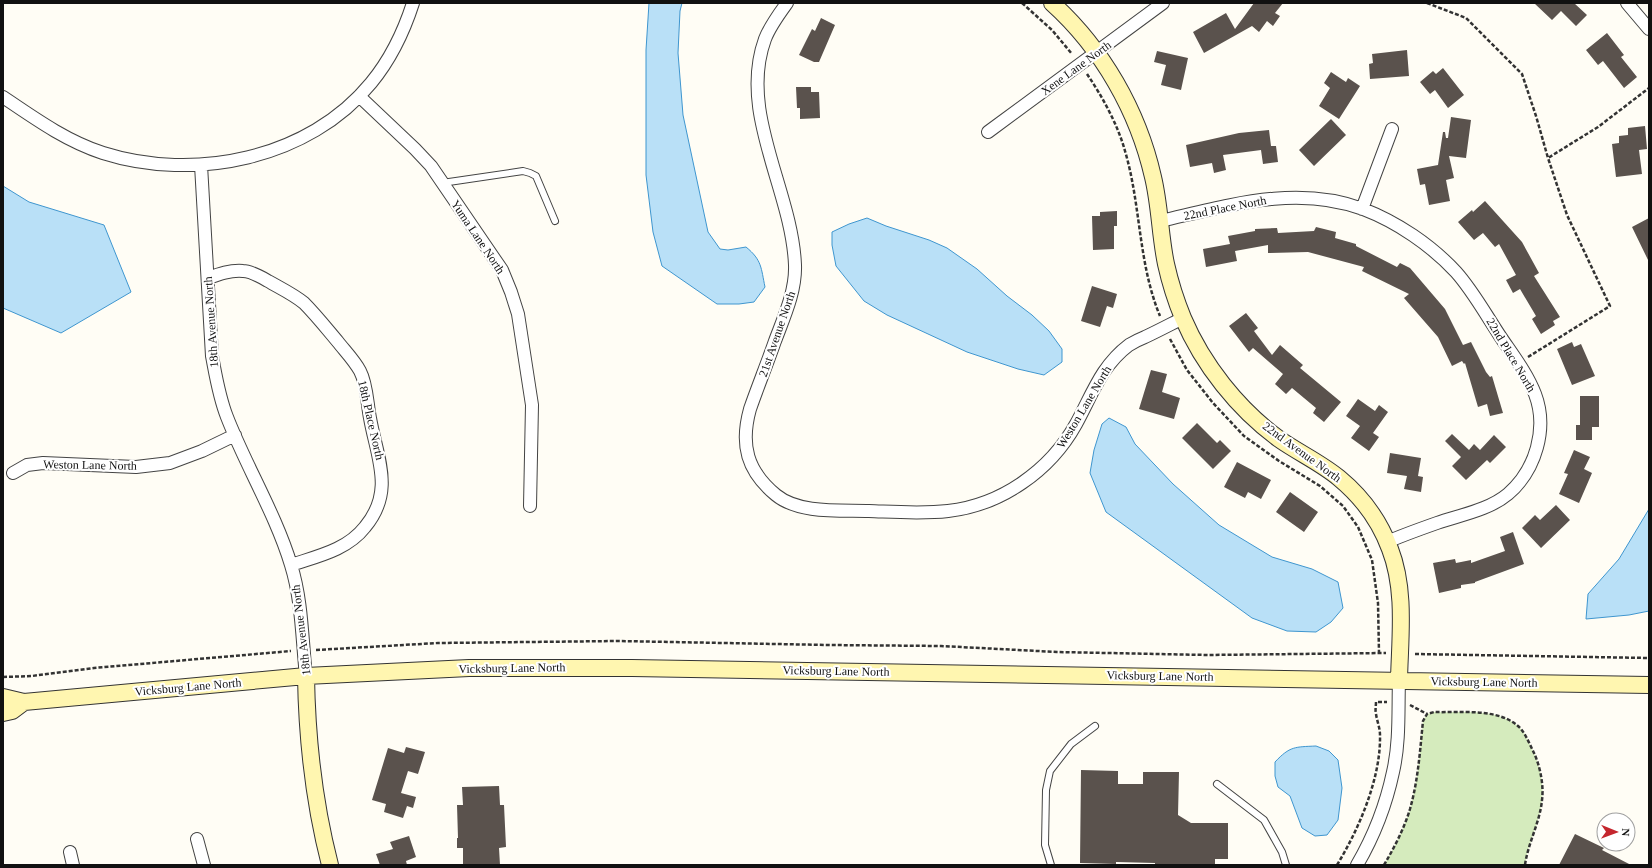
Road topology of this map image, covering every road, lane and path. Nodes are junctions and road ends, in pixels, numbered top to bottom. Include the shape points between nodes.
1 (413, 3) edge
2 (787, 3) edge
3 (1022, 3) edge
4 (1052, 3) edge
5 (1163, 3) edge
6 (1427, 3) edge
7 (1627, 3) edge
8 (1649, 29) edge
9 (1097, 52) junction
10 (1071, 53) dead end
11 (1088, 75) dead end
12 (1649, 88) edge
13 (359, 96) junction
14 (3, 97) edge
15 (1392, 129) dead end
16 (988, 132) dead end
17 (1548, 158) junction
18 (201, 165) junction
19 (442, 183) junction
20 (1362, 209) junction
21 (555, 221) dead end
22 (1160, 221) junction
23 (208, 278) junction
24 (1159, 313) dead end
25 (1183, 318) junction
26 (1170, 338) dead end
27 (1518, 363) junction
28 (235, 435) junction
29 (13, 473) dead end
30 (530, 506) dead end
31 (917, 513) joint
32 (1387, 542) junction
33 (291, 565) junction
34 (304, 651) junction
35 (1418, 655) dead end
36 (1649, 658) edge
37 (306, 676) junction
38 (3, 677) edge
39 (1399, 680) junction
40 (1649, 685) edge
41 (3, 698) edge
42 (24, 702) junction
43 (1376, 702) dead end
44 (1414, 706) dead end
45 (3, 713) edge
46 (1427, 714) junction
47 (1095, 726) dead end
48 (1218, 784) dead end
49 (197, 839) dead end
50 (70, 852) dead end
51 (73, 865) edge
52 (204, 865) edge
53 (330, 865) edge
54 (1051, 865) edge
55 (1286, 865) edge
56 (1337, 865) edge
57 (1357, 865) edge
58 (1384, 865) edge
59 (1525, 865) edge

1 - 13 street via 408,21 391,53 372,82
2 - 31 street, 21st Avenue North via 765,39 758,66 757,93 761,120 788,218 795,266 793,289 746,423 744,439 747,453 754,472 765,486 779,498 796,506
3 - 10 path via 1052,30
4 - 9 main road, 22nd Avenue North
5 - 9 street, Xene Lane North
6 - 17 path via 1466,18 1522,74
7 - 8 street
9 - 16 street, Xene Lane North
9 - 22 main road, 22nd Avenue North via 1121,92 1139,132 1153,176
11 - 24 path via 1107,108 1125,150 1142,248
12 - 17 path via 1598,128
13 - 18 street via 318,129 281,147 242,159
13 - 19 street, Yuma Lane North via 415,149
14 - 18 street via 48,126 102,153 168,166
15 - 20 street
17 - 27 path via 1567,215 1610,306
18 - 23 street, 18th Avenue North
19 - 21 lane via 530,172 536,176
19 - 30 street, Yuma Lane North via 502,270 512,292 532,405
20 - 22 street, 22nd Place North via 1326,200 1289,197 1252,200
20 - 27 street, 22nd Place North via 1413,235 1456,272
22 - 25 main road, 22nd Avenue North via 1166,264
23 - 28 street, 18th Avenue North via 212,356 217,387
23 - 33 street, 18th Place North via 225,272 244,271 290,294 315,315 351,358 360,371 365,386 382,469 382,490 376,510 366,527 351,542
25 - 31 street, Weston Lane North via 1130,345 1112,361 1098,379 1076,425 1058,451 1035,474 1009,492 980,504 949,511
25 - 32 main road, 22nd Avenue North via 1218,378 1242,405 1278,438 1339,478 1360,498
26 - 34 path via 1187,370 1213,404 1244,436 1320,486 1343,506 1358,527 1372,560 1378,603 1378,653 1200,655 941,646 572,641 438,643
27 - 32 street, 22nd Place North via 1536,394 1540,415 1539,437 1534,458 1523,477 1508,494 1491,505
28 - 29 street, Weston Lane North via 170,463 136,467 43,463 27,465
28 - 33 street, 18th Avenue North
32 - 39 main road, 22nd Avenue North via 1398,577
33 - 34 street, 18th Avenue North
34 - 37 street, 18th Avenue North
34 - 38 path via 289,650
35 - 36 path
37 - 39 main road, Vicksburg Lane North via 469,668 632,668
37 - 42 main road, Vicksburg Lane North
37 - 53 main road, 18th Avenue North via 311,771 321,831
39 - 40 main road, Vicksburg Lane North
39 - 57 street, 22nd Avenue North via 1394,770 1384,808 1370,844
41 - 42 main road, Vicksburg Lane North
42 - 45 main road, Vicksburg Lane North via 12,711
43 - 56 path via 1380,735 1373,782 1363,815
44 - 46 path
46 - 58 path via 1423,721 1410,810
46 - 59 path via 1490,713 1510,721 1521,729 1538,762 1542,800
47 - 54 lane via 1071,744 1050,771 1046,790 1045,845
48 - 55 lane via 1264,820 1282,852
49 - 52 street
50 - 51 street

